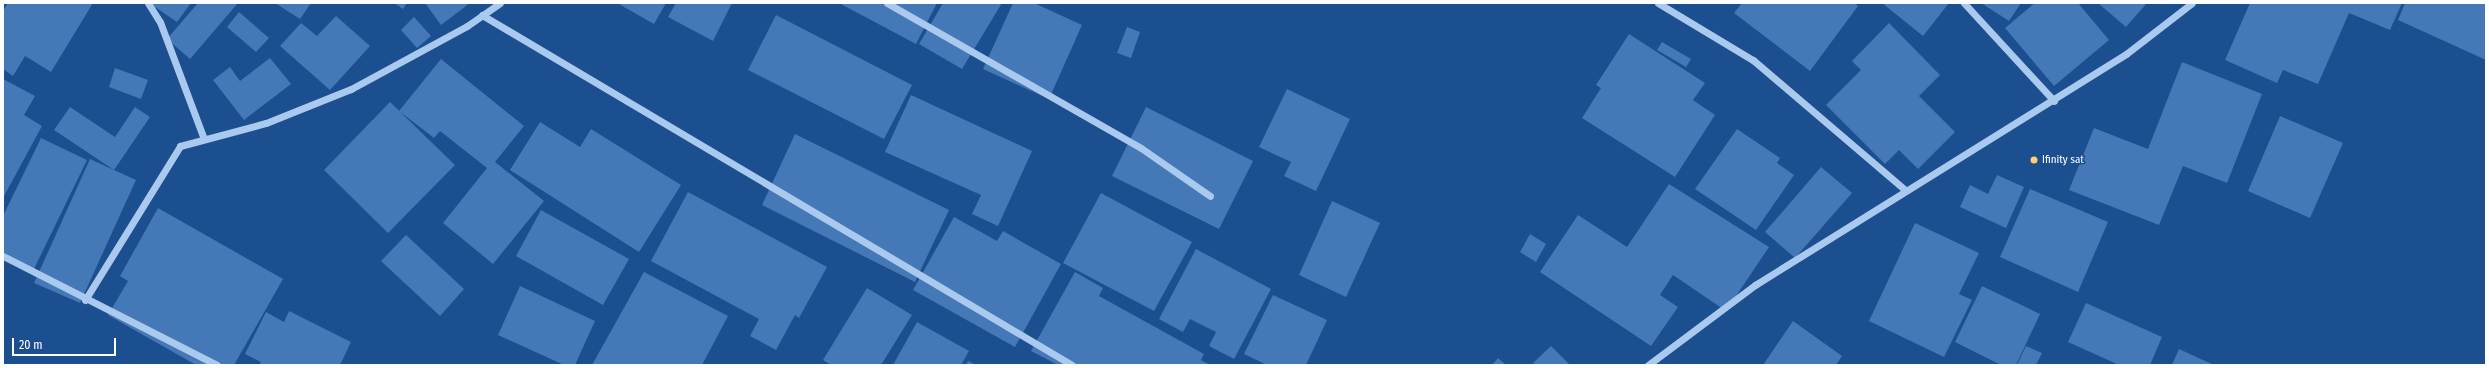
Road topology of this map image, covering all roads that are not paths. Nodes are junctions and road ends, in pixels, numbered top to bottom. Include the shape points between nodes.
1 (148, 3) edge
2 (500, 3) edge
3 (887, 3) edge
4 (1658, 3) edge
5 (1964, 3) edge
6 (2192, 3) edge
7 (482, 15) junction
8 (2054, 101) junction
9 (204, 139) junction
10 (1905, 190) junction
11 (1210, 196) dead end
12 (3, 256) edge
13 (85, 300) junction
14 (217, 365) edge
15 (1072, 365) edge
16 (1648, 365) edge

1 - 9 street via 160,22
2 - 7 street
3 - 11 street via 1141,148
4 - 10 street via 1753,60
5 - 8 street
6 - 8 street via 2126,54
7 - 9 street via 351,89 266,123
7 - 15 street
8 - 10 street
9 - 13 street via 180,146
10 - 16 street via 1755,285
12 - 13 street
13 - 14 street

